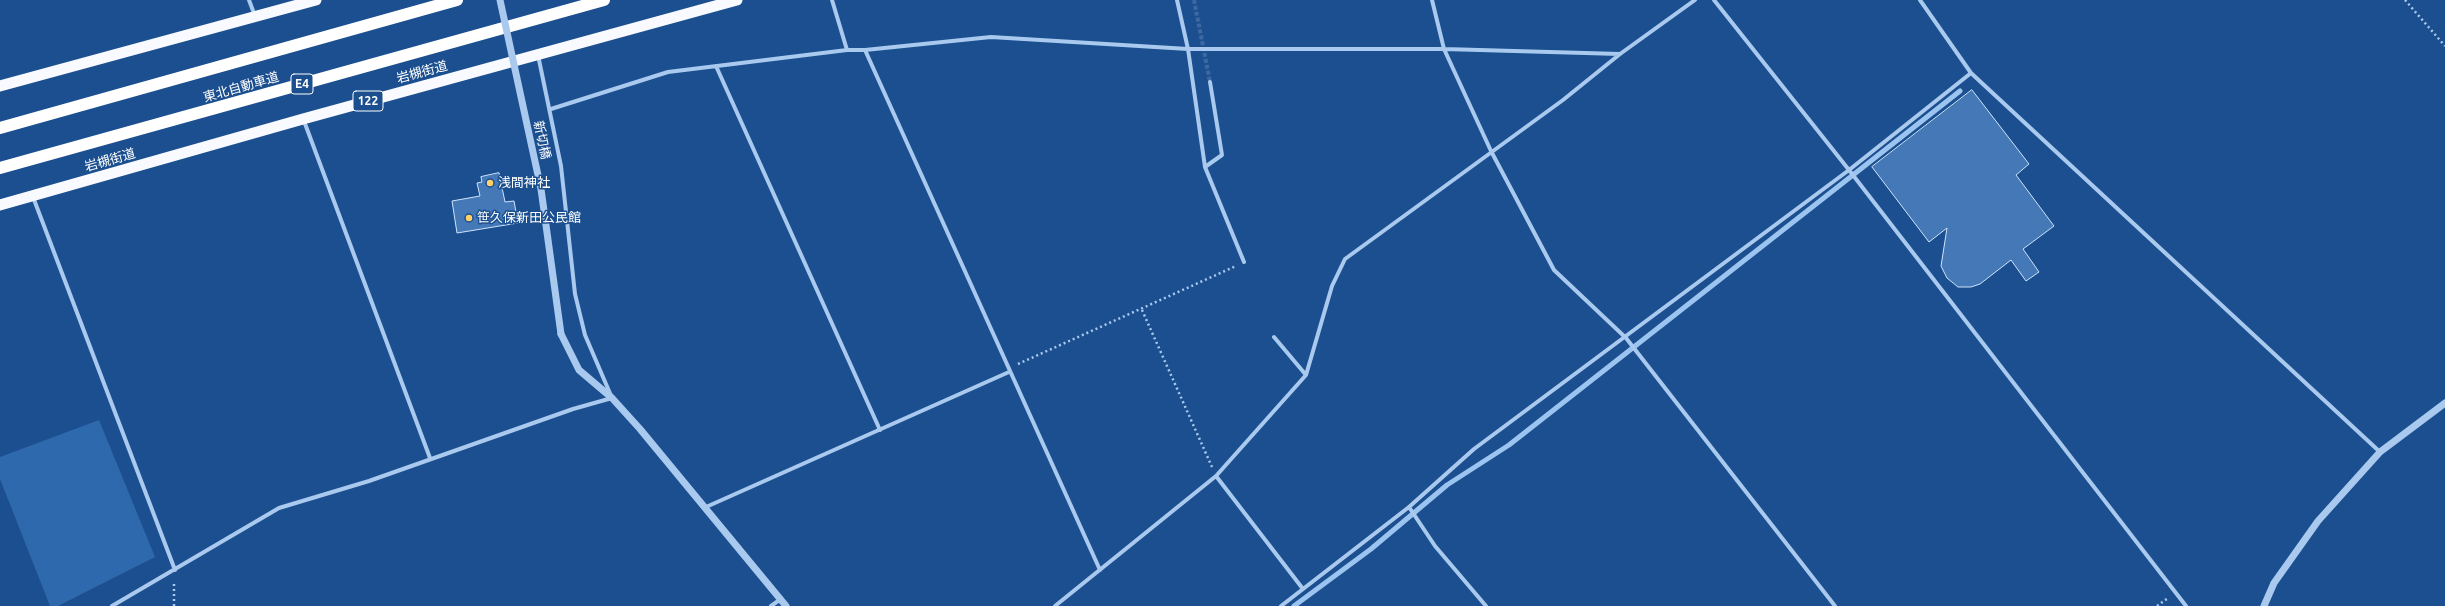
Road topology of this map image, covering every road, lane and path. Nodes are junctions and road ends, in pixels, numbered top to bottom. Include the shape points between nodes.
1 (249, 0) edge
2 (316, 0) edge
3 (457, 0) edge
4 (500, 0) edge
5 (604, 0) edge
6 (737, 0) edge
7 (832, 0) edge
8 (1176, 0) edge
9 (1432, 0) edge
10 (1695, 0) edge
11 (1714, 0) edge
12 (1920, 0) edge
13 (2405, 0) edge
14 (255, 17) junction
15 (2445, 46) edge
16 (1188, 49) junction
17 (1444, 49) junction
18 (847, 50) junction
19 (865, 50) junction
20 (1620, 54) junction
21 (538, 55) junction
22 (716, 66) junction
23 (1971, 73) junction
24 (1210, 82) tunnel mouth
25 (0, 86) edge
26 (551, 109) junction
27 (303, 118) junction
28 (0, 128) edge
29 (1490, 151) junction
30 (1205, 167) junction
31 (0, 168) edge
32 (1850, 170) junction
33 (33, 196) junction
34 (0, 205) edge
35 (1244, 262) joint
36 (1142, 310) junction
37 (1274, 337) dead end
38 (1626, 338) junction
39 (1008, 370) junction
40 (1306, 375) junction
41 (612, 398) junction
42 (2445, 403) edge
43 (880, 430) junction
44 (2380, 452) junction
45 (430, 458) junction
46 (1216, 476) junction
47 (706, 507) junction
48 (1409, 507) junction
49 (175, 570) junction
50 (1100, 570) junction
51 (1303, 589) junction
52 (781, 599) junction
53 (112, 606) edge
54 (174, 606) edge
55 (771, 606) edge
56 (786, 606) edge
57 (1055, 606) edge
58 (1281, 606) edge
59 (1486, 606) edge
60 (1835, 606) edge
61 (2186, 606) edge
62 (2264, 606) edge

1 - 14 street
2 - 14 highway
3 - 28 highway, 東北自動車道
4 - 41 street, 新切橋, bridge via 541,189 561,334 579,370
5 - 31 highway, 東北自動車道 / E4
6 - 21 highway, 岩槻街道 / 122
7 - 18 street
8 - 16 street
9 - 17 street
10 - 20 street
11 - 32 street
12 - 23 street
13 - 15 path
14 - 25 highway
16 - 17 street
16 - 19 street via 990,37
16 - 30 street
17 - 20 street
17 - 29 street
18 - 19 street
18 - 22 street
19 - 39 street
20 - 29 street via 1563,100
21 - 26 street
21 - 27 highway, 岩槻街道 / 122
22 - 26 street via 668,72
22 - 43 street
23 - 32 street
23 - 44 street
24 - 30 street via 1222,155
26 - 41 street via 561,166 576,294 585,335
27 - 33 highway, 岩槻街道 / 122
27 - 45 street
29 - 38 street via 1554,270
29 - 40 street via 1432,198 1345,259 1332,286
30 - 35 street
32 - 38 street
32 - 61 street
33 - 34 highway, 岩槻街道 / 122
33 - 49 street
35 - 36 path
36 - 39 path
36 - 46 path
37 - 40 street
38 - 48 street via 1474,449
38 - 60 street
39 - 43 street
39 - 50 street
40 - 46 street
41 - 45 street
41 - 47 street, 新切橋
42 - 44 street
43 - 47 street
44 - 62 street via 2318,521 2274,583
45 - 49 street via 369,481 279,508
46 - 50 street
46 - 51 street
47 - 52 street, 新切橋
48 - 51 street
48 - 59 street via 1435,546
49 - 53 street
49 - 54 path
50 - 57 street
51 - 58 street
52 - 55 street
52 - 56 street, 新切橋

